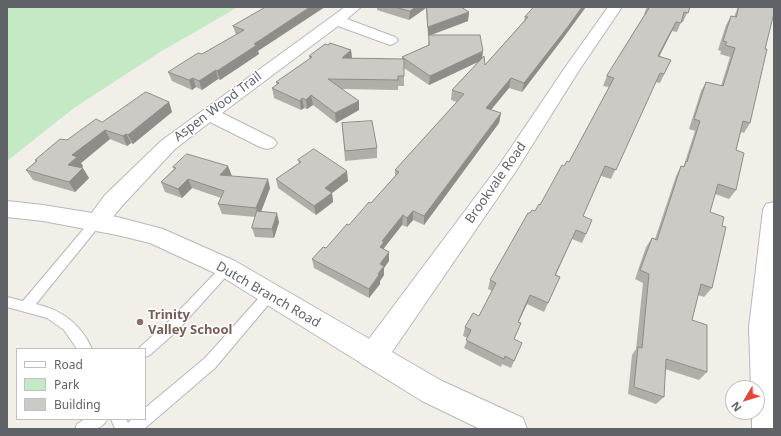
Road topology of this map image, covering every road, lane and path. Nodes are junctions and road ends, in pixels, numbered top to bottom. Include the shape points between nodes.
1 (354, 7) edge
2 (615, 7) edge
3 (337, 20) junction
4 (390, 40) dead end
5 (209, 114) junction
6 (267, 143) dead end
7 (7, 209) edge
8 (774, 210) edge
9 (96, 222) junction
10 (228, 268) junction
11 (270, 294) junction
12 (7, 302) edge
13 (26, 307) junction
14 (84, 348) edge
15 (146, 350) edge
16 (373, 356) junction
17 (146, 417) edge
18 (98, 420) edge
19 (118, 420) edge
20 (143, 420) edge
21 (82, 429) edge
22 (123, 429) edge
23 (132, 429) edge
24 (512, 429) edge
25 (767, 429) edge

1 - 3 street, Aspen Wood Trail
2 - 16 street, Brookvale Road via 507,169
3 - 4 street
3 - 5 street, Aspen Wood Trail
5 - 6 street
5 - 9 street, Aspen Wood Trail via 168,145
7 - 9 street, Dutch Branch Road
8 - 25 street via 762,327
9 - 10 street, Dutch Branch Road via 156,235
9 - 13 lane
10 - 11 street, Dutch Branch Road
10 - 15 lane
11 - 16 street, Dutch Branch Road
11 - 17 lane via 210,363
12 - 13 lane
13 - 14 lane via 50,313 68,326
16 - 24 street, Dutch Branch Road via 432,391
18 - 21 lane
19 - 22 lane
20 - 23 lane

